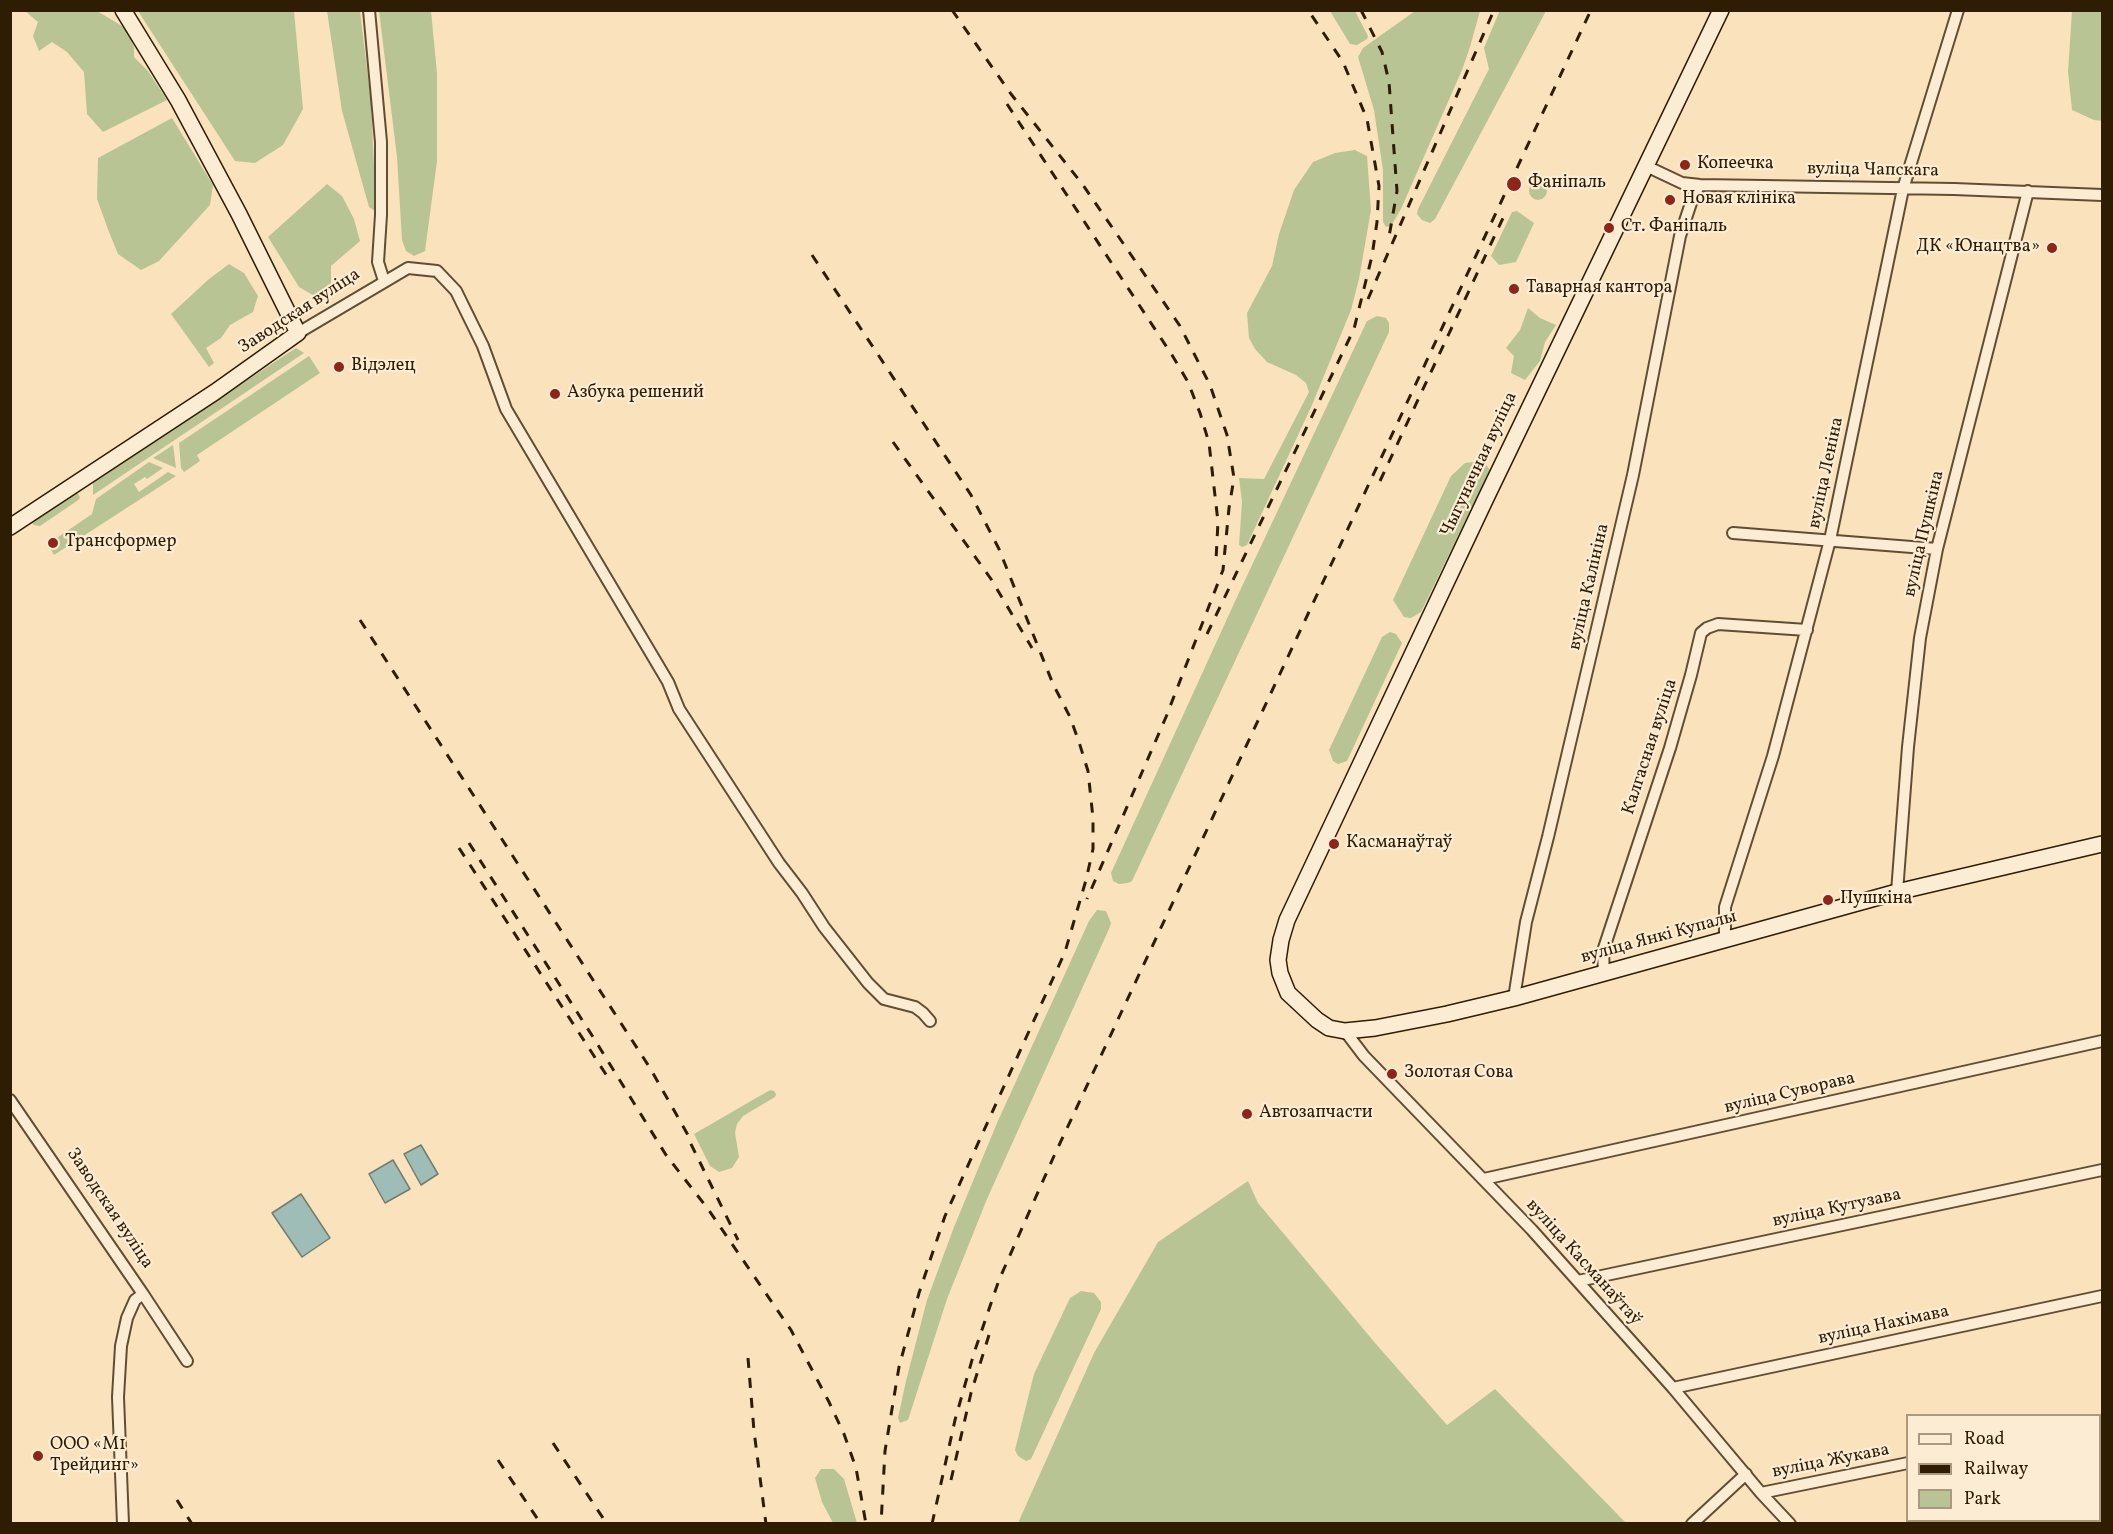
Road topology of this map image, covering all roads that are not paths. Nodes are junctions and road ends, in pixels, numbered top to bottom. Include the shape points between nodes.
1 (123, 10) edge
2 (369, 10) edge
3 (1721, 10) edge
4 (1958, 10) edge
5 (1646, 166) junction
6 (1700, 185) junction
7 (1903, 189) junction
8 (2028, 191) junction
9 (2103, 195) edge
10 (384, 281) junction
11 (298, 333) junction
12 (10, 527) edge
13 (1733, 533) dead end
14 (1830, 540) junction
15 (1937, 549) junction
16 (1807, 630) junction
17 (2103, 844) edge
18 (1897, 892) junction
19 (1281, 940) joint
20 (1725, 940) junction
21 (1604, 974) junction
22 (1514, 998) junction
23 (930, 1021) dead end
24 (1345, 1031) junction
25 (2103, 1041) edge
26 (10, 1100) edge
27 (2103, 1170) edge
28 (1484, 1179) junction
29 (1578, 1281) junction
30 (143, 1294) junction
31 (2103, 1296) edge
32 (188, 1361) dead end
33 (1673, 1388) junction
34 (1906, 1463) edge
35 (1746, 1474) junction
36 (1761, 1493) junction
37 (123, 1524) edge
38 (1692, 1524) edge
39 (1790, 1524) edge

1 - 11 street via 183,110
2 - 10 street, Заводская вуліца via 381,142 378,262
3 - 5 street, Чыгуначная вуліца
4 - 7 street, вуліца Леніна
5 - 6 street, вуліца Чапскага via 1682,183
5 - 19 street, Чыгуначная вуліца via 1355,774
6 - 7 street, вуліца Чапскага
6 - 22 street, вуліца Калініна via 1680,236 1633,475 1526,922
7 - 8 street, вуліца Чапскага
7 - 14 street, вуліца Леніна
8 - 9 street, вуліца Чапскага
8 - 15 street, вуліца Пушкіна
10 - 11 street, Заводская вуліца
10 - 23 street via 408,268 437,271 456,291 483,346 506,409 668,682 679,709 824,927 868,983 884,999 915,1007
11 - 12 street, Заводская вуліца
13 - 14 street
14 - 15 street
14 - 16 street, вуліца Леніна
15 - 18 street, вуліца Пушкіна via 1920,638
16 - 20 street, вуліца Леніна via 1773,756 1725,907
16 - 21 street, Калгасная вуліца via 1718,624 1701,633 1670,748 1603,951
17 - 18 street, вуліца Янкі Купалы
18 - 20 street, вуліца Янкі Купалы
19 - 24 street, вуліца Янкі Купалы via 1278,967 1288,993 1329,1028
20 - 21 street, вуліца Янкі Купалы
21 - 22 street, вуліца Янкі Купалы
22 - 24 street, вуліца Янкі Купалы
24 - 28 street, вуліца Касманаўтаў via 1364,1056
25 - 28 street, вуліца Суворава
26 - 30 street, Заводская вуліца
27 - 29 street, вуліца Кутузава
28 - 29 street, вуліца Касманаўтаў
29 - 33 street, вуліца Касманаўтаў
30 - 32 street
30 - 37 street, Заводская вуліца via 135,1300 127,1318 117,1397
31 - 33 street, вуліца Нахімава
33 - 35 street, вуліца Касманаўтаў
34 - 36 street, вуліца Жукава
35 - 36 street, вуліца Касманаўтаў
35 - 38 street
36 - 39 street, вуліца Касманаўтаў

